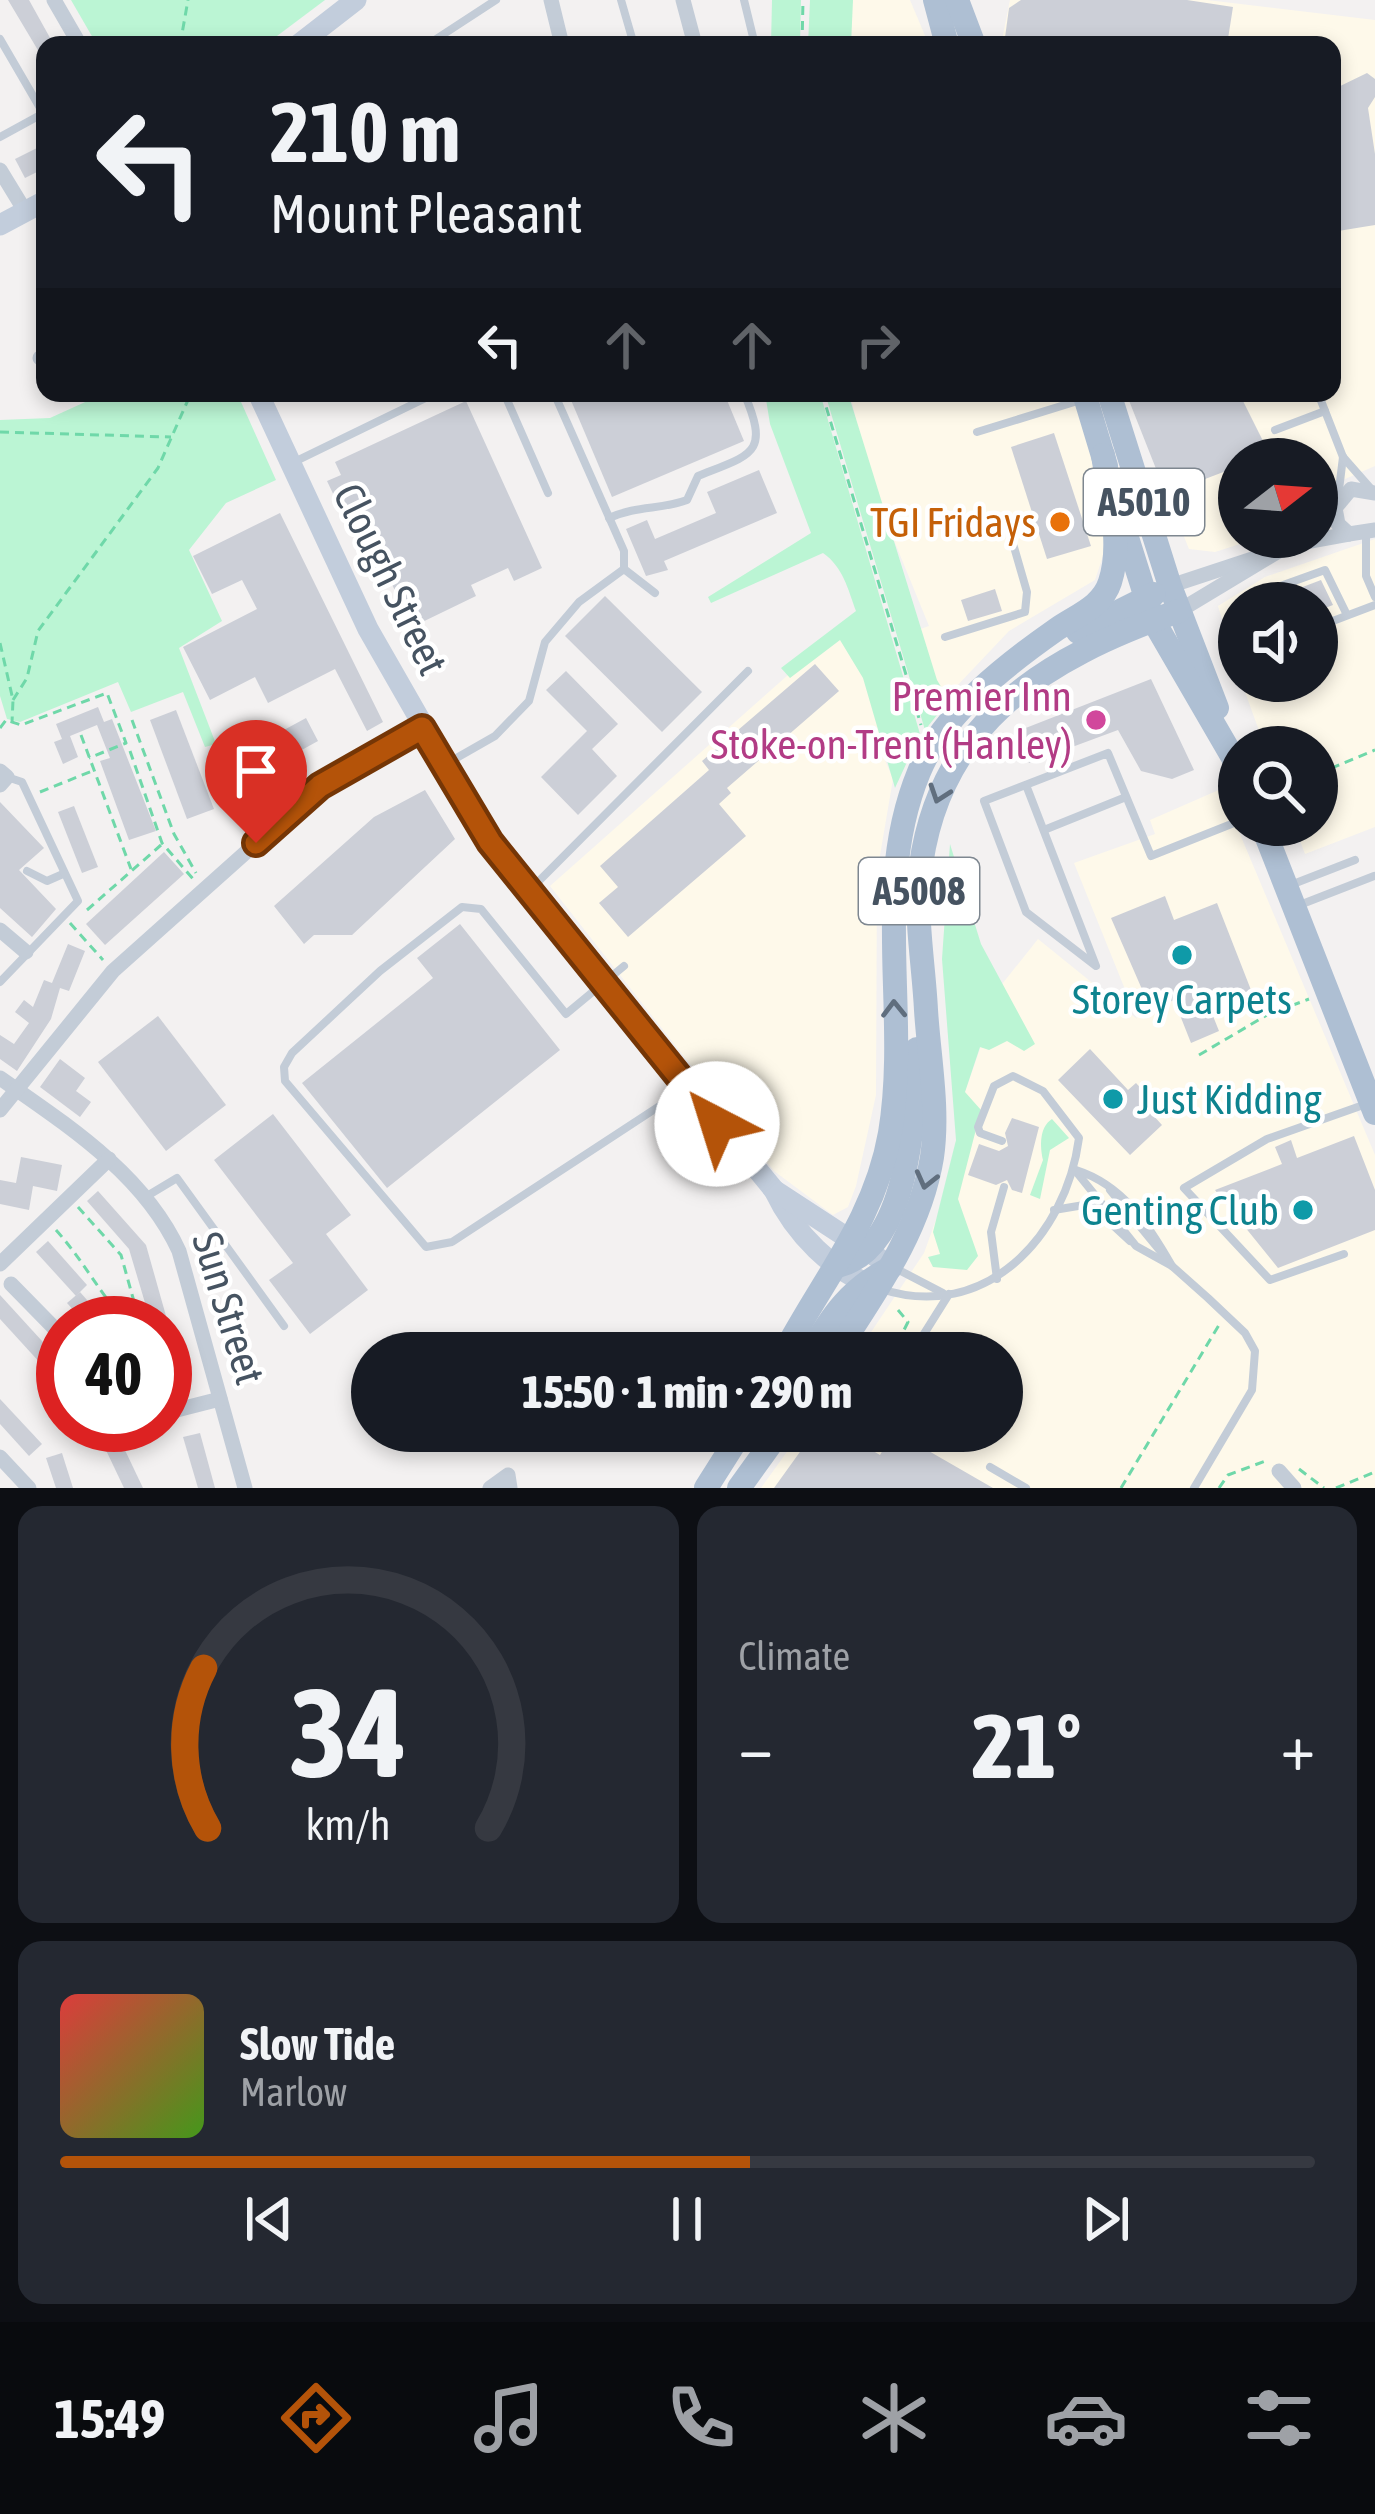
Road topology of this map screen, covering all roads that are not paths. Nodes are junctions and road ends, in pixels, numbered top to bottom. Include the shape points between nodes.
1 (54, 0) edge
2 (356, 0) edge
3 (496, 0) edge
4 (551, 0) edge
5 (621, 0) edge
6 (683, 0) edge
7 (744, 0) edge
8 (935, 0) edge
9 (957, 0) edge
10 (75, 36) edge
11 (314, 36) edge
12 (441, 36) edge
13 (560, 36) edge
14 (631, 36) edge
15 (693, 36) edge
16 (753, 36) edge
17 (945, 36) edge
18 (971, 36) edge
19 (0, 39) edge
20 (36, 99) edge
21 (36, 117) edge
22 (0, 137) edge
23 (0, 170) edge
24 (35, 206) edge
25 (0, 225) edge
26 (262, 402) edge
27 (418, 402) edge
28 (508, 402) edge
29 (558, 402) edge
30 (748, 402) edge
31 (1071, 402) edge
32 (1097, 402) edge
33 (1099, 402) edge
34 (1322, 402) edge
35 (1325, 411) junction
36 (1274, 430) dead end
37 (977, 432) dead end
38 (1103, 455) junction
39 (1343, 457) junction
40 (291, 464) junction
41 (1338, 491) edge
42 (548, 493) dead end
43 (1375, 493) edge
44 (1338, 502) edge
45 (610, 518) junction
46 (1364, 533) edge
47 (1014, 547) dead end
48 (1260, 558) edge
49 (1267, 558) edge
50 (624, 569) junction
51 (1292, 582) edge
52 (1331, 582) edge
53 (1170, 586) junction
54 (656, 592) dead end
55 (1338, 597) edge
56 (1375, 601) edge
57 (1149, 610) junction
58 (1179, 610) junction
59 (1347, 615) junction
60 (1338, 619) edge
61 (945, 637) dead end
62 (1011, 665) junction
63 (748, 671) dead end
64 (1223, 726) edge
65 (422, 728) junction
66 (1218, 730) edge
67 (444, 765) junction
68 (2, 778) edge
69 (1027, 785) junction
70 (1126, 797) junction
71 (1218, 828) edge
72 (1044, 830) junction
73 (1270, 846) edge
74 (1355, 860) dead end
75 (27, 871) dead end
76 (63, 874) junction
77 (1374, 876) edge
78 (919, 884) junction
79 (529, 891) junction
80 (1291, 897) junction
81 (0, 930) edge
82 (26, 952) junction
83 (624, 966) dead end
84 (0, 982) edge
85 (602, 982) junction
86 (0, 1078) edge
87 (687, 1088) junction
88 (19, 1091) junction
89 (1373, 1108) edge
90 (0, 1110) edge
91 (1002, 1141) dead end
92 (109, 1160) junction
93 (1074, 1169) junction
94 (1004, 1187) dead end
95 (146, 1197) junction
96 (1054, 1210) junction
97 (1136, 1246) junction
98 (1344, 1254) dead end
99 (852, 1255) junction
100 (1170, 1262) junction
101 (0, 1264) edge
102 (877, 1279) junction
103 (998, 1279) junction
104 (10, 1284) dead end
105 (946, 1293) junction
106 (36, 1310) edge
107 (284, 1326) dead end
108 (795, 1332) edge
109 (822, 1332) edge
110 (848, 1332) edge
111 (924, 1332) edge
112 (220, 1399) junction
113 (192, 1406) edge
114 (729, 1452) edge
115 (765, 1452) edge
116 (0, 1457) edge
117 (991, 1467) dead end
118 (1279, 1471) dead end
119 (509, 1482) edge
120 (29, 1488) edge
121 (245, 1488) edge
122 (490, 1488) edge
123 (706, 1488) edge
124 (739, 1488) edge
125 (1026, 1488) edge
126 (1194, 1488) edge
127 (1294, 1488) edge

1 - 10 street
2 - 11 street
3 - 12 lane
4 - 13 street
5 - 14 lane
6 - 15 street
7 - 16 lane
8 - 17 main road
9 - 18 main road
19 - 20 lane
21 - 22 lane
23 - 24 street
24 - 25 street
26 - 40 street, Clough Street
27 - 40 lane
28 - 42 lane
29 - 45 lane
30 - 45 lane via 759,429 748,456 698,476 687,500
31 - 37 lane
32 - 38 main road, A5010
33 - 53 main road, A5010
34 - 35 lane
35 - 36 lane
35 - 39 lane
38 - 57 main road, A5010
38 - 62 main road, A5008 via 1117,548 1109,586 1090,610
39 - 41 lane
39 - 43 lane
40 - 65 street, Clough Street
43 - 44 street via 1351,489
45 - 50 lane
46 - 56 lane
47 - 61 lane via 1025,612
48 - 53 street
49 - 58 street
50 - 54 lane
50 - 67 lane via 579,602 545,642 529,701 494,736
51 - 52 lane via 1325,570
53 - 57 main road
53 - 58 main road, A5010
55 - 59 lane
56 - 59 lane
57 - 58 main road
57 - 62 main road
57 - 66 main road, A5010
57 -> 78 main road, A5008 via 1036,679 979,725 938,791
58 - 64 main road, A5010
59 - 60 lane
99 -> 62 main road, A5008 via 890,1134 897,850 916,777 956,716
63 - 79 lane
65 - 67 street, Clough Street
65 - 88 street via 320,786 112,971
67 - 79 street, Clough Street
68 - 76 lane via 22,782
69 - 70 lane via 1108,752
69 - 72 lane
69 - 72 lane via 984,801 1026,912 1096,966
70 - 71 lane via 1150,856
70 - 72 lane
73 - 80 main road
74 - 80 lane
75 - 76 lane via 47,881
76 - 82 lane via 78,901
77 - 80 lane
78 - 99 main road, A5008 via 914,1117 884,1228
78 -> 102 main road, A5008 via 933,1152 917,1213
79 - 85 street, Clough Street
80 - 89 main road
81 - 82 street
82 - 84 lane
83 - 85 lane
85 - 87 street, Clough Street
85 - 87 lane via 566,1014 482,909 462,907 292,1053 285,1081 434,1248
86 - 88 street, Sun Street
87 - 99 street, Clough Street via 774,1190 799,1202
88 - 90 street
88 - 92 street, Sun Street
89 - 98 lane via 1267,1139 1184,1188 1270,1280
91 - 93 lane via 978,1127 994,1086 1013,1076 1032,1081 1078,1138
92 - 95 street, Sun Street
92 - 101 street
93 - 96 lane
93 - 97 lane
93 - 100 lane via 1102,1178
94 - 103 lane via 991,1232
95 - 107 lane via 177,1178
95 - 112 street, Sun Street via 179,1251
96 - 97 lane via 1090,1204
96 - 103 lane
97 - 100 lane
99 - 102 street, Clough Street
99 - 102 street, Clough Street
99 - 108 main road, A5008
100 - 126 lane via 1250,1342 1256,1378
102 - 105 lane
102 - 105 lane via 914,1300
102 - 109 main road, A5008 via 836,1308
102 - 110 main road, A5008
103 - 105 lane
104 - 106 street
105 - 111 lane
112 - 113 street
112 - 121 street, Sun Street
114 - 123 main road
115 - 124 main road
116 - 120 street
117 - 125 lane
118 - 127 street
119 - 122 street

